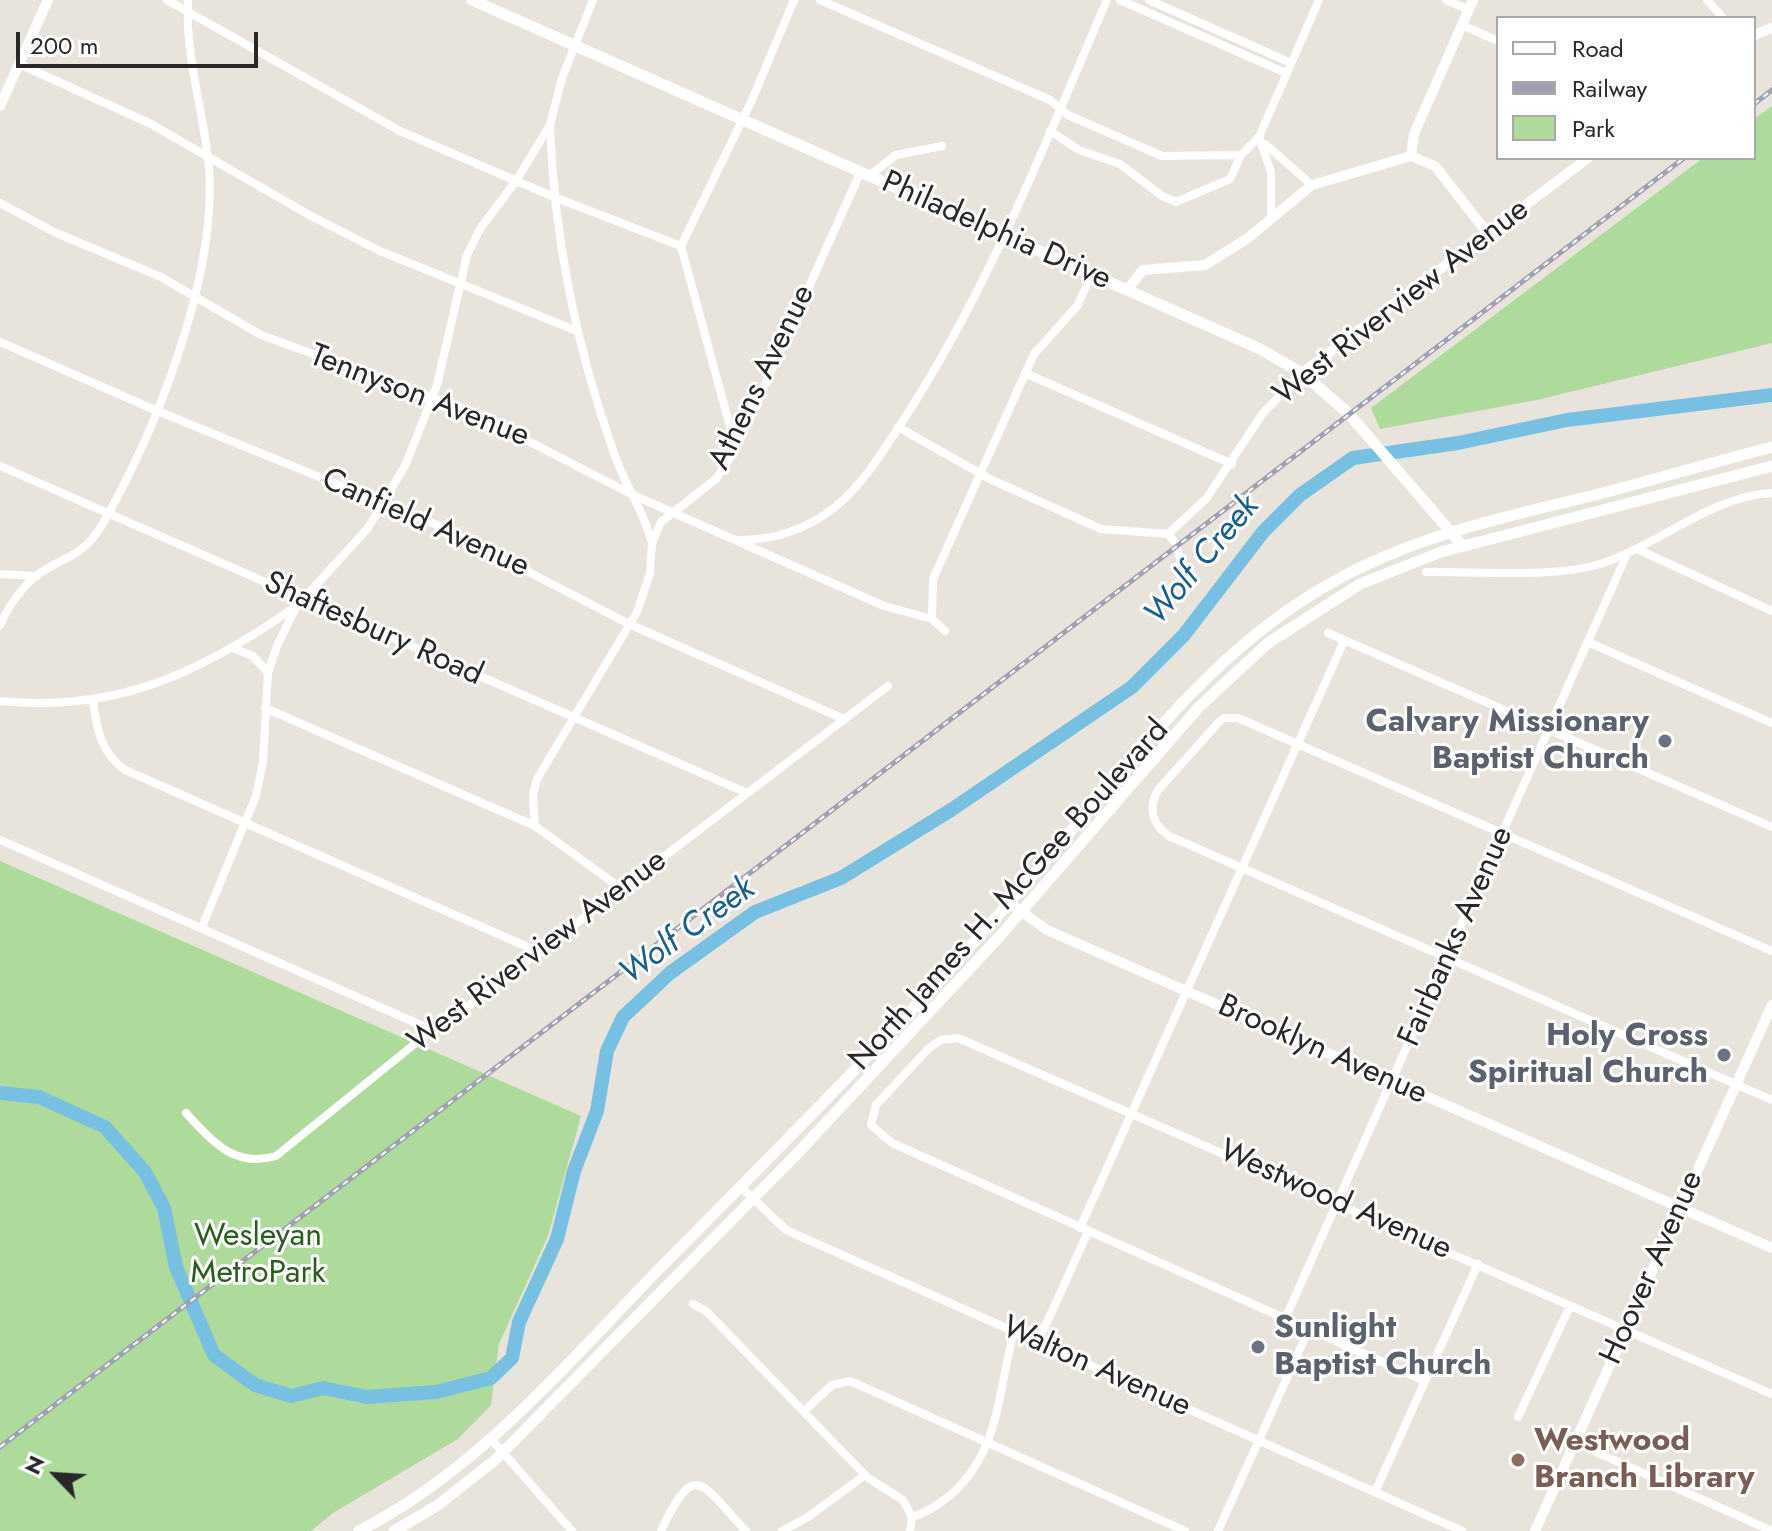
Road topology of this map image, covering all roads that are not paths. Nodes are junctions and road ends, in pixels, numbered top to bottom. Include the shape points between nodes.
1 (48, 0) edge
2 (167, 0) edge
3 (188, 0) edge
4 (472, 0) edge
5 (593, 0) edge
6 (794, 0) edge
7 (820, 0) edge
8 (1107, 0) edge
9 (1120, 0) edge
10 (1149, 0) edge
11 (1319, 0) edge
12 (1446, 0) edge
13 (1707, 0) edge
14 (1471, 5) edge
15 (188, 10) junction
16 (1721, 16) edge
17 (1462, 25) junction
18 (1496, 40) edge
19 (577, 46) junction
20 (1291, 63) junction
21 (19, 64) junction
22 (1286, 73) junction
23 (0, 106) edge
24 (1060, 108) junction
25 (742, 118) junction
26 (550, 125) junction
27 (1050, 131) junction
28 (1259, 137) junction
29 (942, 146) dead end
30 (207, 155) junction
31 (1241, 155) junction
32 (1411, 156) junction
33 (1585, 160) edge
34 (865, 173) junction
35 (516, 181) junction
36 (1312, 185) junction
37 (554, 197) junction
38 (0, 203) edge
39 (1271, 218) junction
40 (1488, 234) junction
41 (1004, 236) junction
42 (681, 246) junction
43 (1091, 275) junction
44 (459, 284) junction
45 (1127, 290) junction
46 (194, 297) junction
47 (577, 331) junction
48 (0, 342) edge
49 (1025, 373) junction
50 (1302, 373) junction
51 (433, 396) junction
52 (155, 410) junction
53 (898, 427) junction
54 (1772, 447) edge
55 (736, 449) junction
56 (1232, 464) junction
57 (0, 466) edge
58 (1772, 466) edge
59 (980, 473) junction
60 (1772, 493) edge
61 (631, 494) junction
62 (384, 502) junction
63 (673, 512) junction
64 (108, 513) junction
65 (1451, 530) junction
66 (1168, 534) junction
67 (735, 540) junction
68 (652, 543) junction
69 (1462, 545) junction
70 (1637, 549) junction
71 (1627, 554) junction
72 (1181, 564) dead end
73 (1426, 572) dead end
74 (0, 574) edge
75 (37, 576) junction
76 (303, 599) junction
77 (296, 607) junction
78 (1772, 611) edge
79 (932, 619) junction
80 (629, 624) junction
81 (0, 625) edge
82 (945, 631) dead end
83 (1328, 633) dead end
84 (1344, 641) junction
85 (1590, 643) junction
86 (235, 649) junction
87 (268, 673) junction
88 (888, 686) dead end
89 (0, 701) edge
90 (93, 701) junction
91 (265, 708) junction
92 (572, 717) junction
93 (844, 719) junction
94 (1772, 723) edge
95 (1550, 730) junction
96 (1298, 744) junction
97 (747, 793) junction
98 (247, 824) junction
99 (535, 826) junction
100 (1772, 827) edge
101 (1504, 834) junction
102 (0, 840) edge
103 (1241, 868) junction
104 (622, 889) junction
105 (1008, 902) junction
106 (1020, 913) junction
107 (202, 927) junction
108 (1772, 951) edge
109 (539, 952) junction
110 (1448, 958) junction
111 (1186, 991) junction
112 (1772, 1005) edge
113 (432, 1030) junction
114 (1392, 1082) junction
115 (1736, 1084) junction
116 (1772, 1100) edge
117 (186, 1113) dead end
118 (1131, 1113) junction
119 (741, 1187) junction
120 (754, 1199) junction
121 (1337, 1203) junction
122 (1681, 1207) junction
123 (1084, 1230) junction
124 (1772, 1248) edge
125 (1478, 1264) junction
126 (693, 1304) dead end
127 (1570, 1306) junction
128 (1285, 1319) junction
129 (1309, 1329) junction
130 (1625, 1329) junction
131 (1014, 1332) junction
132 (1038, 1342) junction
133 (1425, 1381) junction
134 (1772, 1394) edge
135 (804, 1411) junction
136 (1518, 1417) dead end
137 (491, 1439) junction
138 (1259, 1440) junction
139 (1574, 1442) junction
140 (989, 1445) junction
141 (504, 1451) junction
142 (865, 1475) junction
143 (1375, 1492) junction
144 (912, 1517) junction
145 (359, 1531) edge
146 (394, 1531) edge
147 (572, 1531) edge
148 (661, 1531) edge
149 (746, 1531) edge
150 (782, 1531) edge
151 (910, 1531) edge
152 (1185, 1531) edge
153 (1218, 1531) edge
154 (1462, 1531) edge
155 (1535, 1531) edge
156 (1772, 1531) edge

1 - 21 street
2 - 15 street
3 - 15 street
4 - 19 main road, Philadelphia Drive
5 - 19 street
6 - 25 street
7 - 24 street
8 - 24 street
9 - 22 street
10 - 20 street
11 - 20 street
12 - 14 street
13 - 16 street
14 - 17 street
15 - 30 street via 189,60
15 - 35 street via 373,117
17 - 18 street
17 - 32 street via 1414,134
19 - 25 main road, Philadelphia Drive
19 - 26 street
20 - 22 street
21 - 23 street
21 - 30 street via 108,102
22 - 28 street
24 - 27 street
24 - 31 street via 1162,156
25 - 34 main road, Philadelphia Drive
25 - 42 street
26 - 35 street
26 - 37 street
27 - 31 street via 1075,148 1120,164 1176,202 1230,179
27 - 41 street
28 - 31 street
28 - 36 street
28 - 39 street via 1271,172
29 - 34 street via 896,155
30 - 44 street via 337,230
30 - 46 street via 207,235
32 - 36 street
32 - 40 street via 1435,166
33 - 40 street, West Riverview Avenue
34 - 41 main road, Philadelphia Drive
34 - 55 street, Athens Avenue
35 - 37 street
35 - 44 street via 480,229
36 - 39 street
37 - 42 street
37 - 47 street
38 - 46 street, Tennyson Avenue via 54,232 144,268
39 - 45 street via 1205,265 1143,270
40 - 50 street, West Riverview Avenue
41 - 43 main road, Philadelphia Drive
41 - 53 street via 959,328
42 - 55 street
43 - 45 main road, Philadelphia Drive
43 - 49 street via 1078,305 1047,337
44 - 47 street
44 - 51 street
45 - 50 main road, Philadelphia Drive
46 - 51 street, Tennyson Avenue via 282,344
46 - 52 street
47 - 61 street
48 - 52 street, Canfield Avenue
49 - 56 street
49 - 59 street
50 - 56 street, West Riverview Avenue via 1263,413
50 - 65 main road, Philadelphia Drive via 1368,435
51 - 61 street, Tennyson Avenue via 500,424
51 - 62 street via 406,464
52 - 62 street, Canfield Avenue
52 - 64 street
53 - 59 street
53 - 67 street via 850,493 822,518 786,533
54 - 65 main road, North James H. McGee Boulevard
55 - 63 street, Athens Avenue via 716,479
56 - 66 street, West Riverview Avenue via 1206,499
57 - 64 street, Shaftesbury Road
58 - 69 main road, North James H. McGee Boulevard
59 - 66 street via 1101,529
59 - 79 street via 933,579
60 - 70 street via 1734,500
61 - 63 street, Tennyson Avenue
61 - 68 street
62 - 76 street via 350,551
62 - 80 street, Canfield Avenue via 494,551
63 - 67 street, Tennyson Avenue
63 - 68 street, Athens Avenue via 661,522
64 - 75 street via 81,550
64 - 76 street, Shaftesbury Road
65 - 69 main road, Philadelphia Drive
65 - 105 main road, North James H. McGee Boulevard via 1344,575 1249,637 1191,694
66 - 72 street
67 - 79 street, Tennyson Avenue via 884,606
68 - 80 street, Athens Avenue via 647,587
69 - 106 main road, North James H. McGee Boulevard via 1360,584 1268,643 1199,707
70 - 71 street
70 - 78 street
71 - 73 street via 1561,569
71 - 85 street, Fairbanks Avenue
74 - 75 street
75 - 81 street
76 - 77 street
76 - 92 street, Shaftesbury Road
77 - 86 street
77 - 87 street
79 - 82 street
80 - 92 street, Athens Avenue
80 - 93 street, Canfield Avenue
83 - 84 street
84 - 95 street
84 - 96 street
85 - 94 street
85 - 95 street, Fairbanks Avenue
86 - 87 street via 253,656
86 - 90 street via 172,679
87 - 91 street
88 - 93 street, West Riverview Avenue
89 - 90 street
90 - 98 street via 100,740 118,765
91 - 98 street via 261,776
91 - 99 street
92 - 97 street, Shaftesbury Road
92 - 99 street, Athens Avenue via 537,779
93 - 97 street, West Riverview Avenue
95 - 100 street
95 - 101 street, Fairbanks Avenue
96 - 101 street
96 - 103 street
96 - 103 street via 1229,718 1218,723 1158,790 1153,814 1158,827
97 - 104 street, West Riverview Avenue
98 - 107 street
98 - 109 street
99 - 104 street
101 - 108 street
101 - 110 street, Fairbanks Avenue
102 - 107 street
103 - 110 street
103 - 111 street
104 - 109 street, West Riverview Avenue
105 - 106 street, Brooklyn Avenue
105 - 119 main road, North James H. McGee Boulevard
106 - 111 street, Brooklyn Avenue via 1034,925
106 - 120 main road, North James H. McGee Boulevard
107 - 113 street
109 - 113 street, West Riverview Avenue
110 - 114 street, Fairbanks Avenue
110 - 115 street
111 - 114 street, Brooklyn Avenue
111 - 118 street
112 - 115 street, Hoover Avenue
113 - 117 street, West Riverview Avenue via 276,1156 258,1161 239,1158
114 - 121 street, Fairbanks Avenue
114 - 122 street, Brooklyn Avenue
115 - 116 street
115 - 122 street, Hoover Avenue
118 - 121 street, Westwood Avenue
118 - 123 street
118 - 123 street, Westwood Avenue via 958,1038 934,1044 873,1109 871,1125 881,1138
119 - 120 street, Walton Avenue
119 - 137 main road, North James H. McGee Boulevard
120 - 131 street, Walton Avenue via 786,1230
120 - 141 main road, North James H. McGee Boulevard
121 - 125 street, Westwood Avenue
121 - 128 street, Fairbanks Avenue
122 - 124 street, Brooklyn Avenue
122 - 130 street, Hoover Avenue
123 - 128 street, Westwood Avenue
123 - 132 street
125 - 127 street, Westwood Avenue
125 - 133 street
126 - 135 street
127 - 130 street, Westwood Avenue
127 - 136 street
128 - 129 street, Westwood Avenue
129 - 133 street, Westwood Avenue
129 - 138 street
130 - 134 street, Westwood Avenue
130 - 139 street, Hoover Avenue
131 - 132 street, Walton Avenue
131 - 140 street
132 - 138 street, Walton Avenue
133 - 143 street
135 - 140 street via 832,1385 850,1381
135 - 142 street
137 - 141 street
137 - 145 main road, North James H. McGee Boulevard via 420,1497
138 - 143 street, Walton Avenue
138 - 153 street
139 - 155 street, Hoover Avenue
139 - 156 street
140 - 144 street via 958,1488 923,1515
140 - 152 street
141 - 146 main road, North James H. McGee Boulevard via 456,1492
141 - 147 street
142 - 144 street via 903,1500
142 - 150 street
143 - 154 street, Walton Avenue
144 - 151 street
148 - 149 street via 680,1492 689,1485 707,1491

